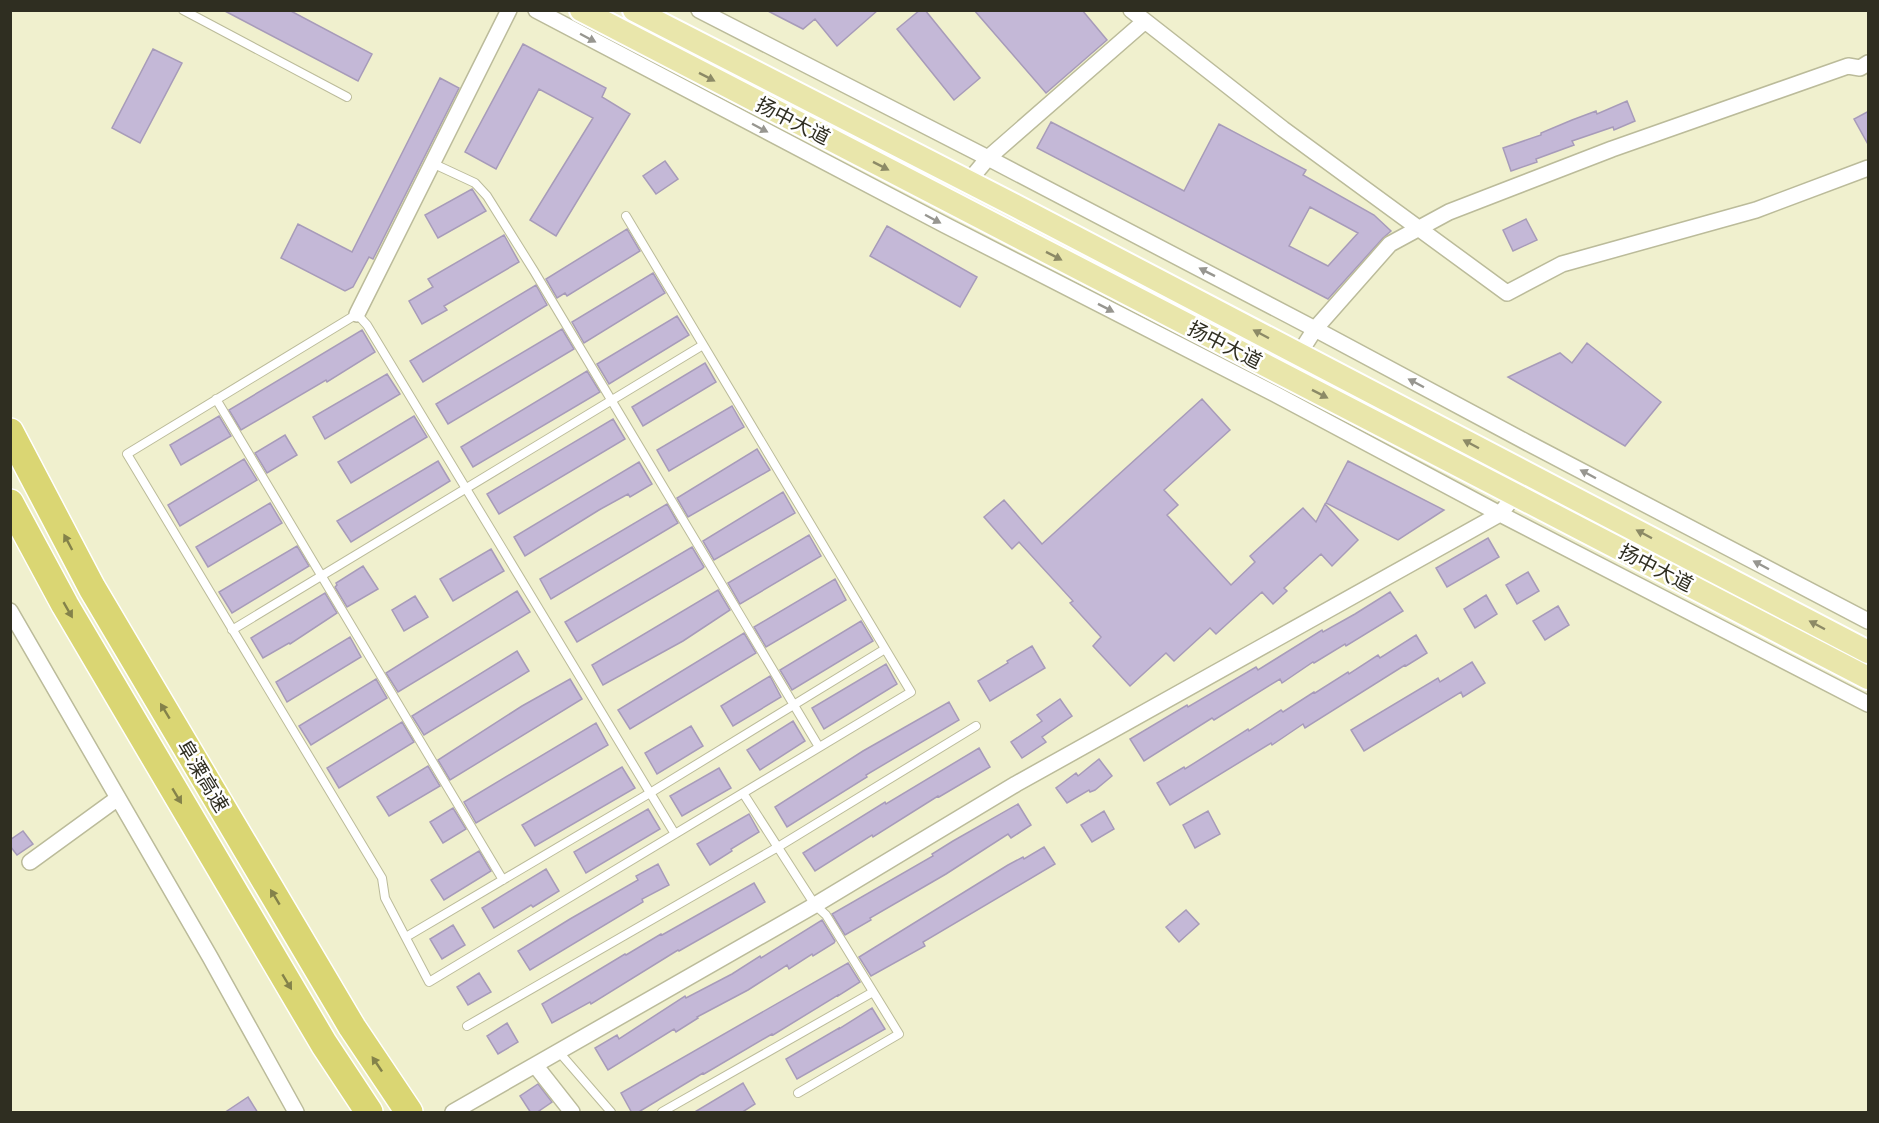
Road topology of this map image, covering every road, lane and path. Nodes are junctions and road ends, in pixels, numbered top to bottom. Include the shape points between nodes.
1 (183, 10) edge
2 (509, 10) edge
3 (536, 10) edge
4 (581, 10) edge
5 (634, 10) edge
6 (699, 10) edge
7 (1131, 10) edge
8 (1144, 21) junction
9 (679, 34) junction
10 (668, 56) junction
11 (1869, 63) edge
12 (347, 97) dead end
13 (988, 158) junction
14 (432, 163) junction
15 (1869, 168) edge
16 (968, 182) junction
17 (955, 205) junction
18 (626, 216) dead end
19 (1419, 229) junction
20 (357, 314) junction
21 (1315, 328) junction
22 (703, 345) junction
23 (1299, 354) junction
24 (1285, 376) junction
25 (216, 399) junction
26 (611, 401) junction
27 (10, 432) edge
28 (1528, 473) junction
29 (466, 488) junction
30 (1515, 495) junction
31 (10, 503) edge
32 (1500, 514) junction
33 (322, 576) junction
34 (10, 611) edge
35 (1869, 621) edge
36 (232, 630) junction
37 (885, 649) junction
38 (1869, 652) edge
39 (1869, 678) edge
40 (1869, 704) edge
41 (793, 705) junction
42 (976, 726) dead end
43 (819, 747) junction
44 (650, 793) junction
45 (743, 793) junction
46 (118, 798) junction
47 (675, 834) junction
48 (778, 847) junction
49 (30, 862) dead end
50 (503, 880) junction
51 (815, 905) junction
52 (406, 937) junction
53 (873, 992) junction
54 (467, 1026) dead end
55 (559, 1052) junction
56 (535, 1065) junction
57 (798, 1093) dead end
58 (296, 1113) edge
59 (369, 1113) edge
60 (409, 1113) edge
61 (453, 1113) edge
62 (572, 1113) edge
63 (611, 1113) edge
64 (662, 1113) edge

1 - 12 lane
2 - 14 street
3 -> 32 street
4 - 10 main road, 扬中大道
5 - 9 main road, 扬中大道
6 - 13 street
7 - 8 street
8 - 13 street
8 - 19 street
9 - 10 main road
9 - 16 main road, 扬中大道
10 -> 17 main road, 扬中大道
11 - 19 street via 1860,68 1848,66 1612,149 1449,212
13 - 16 street
21 -> 13 street
14 - 20 street
14 - 26 lane via 475,183 487,196
15 - 19 street via 1756,210 1562,264 1507,294
16 - 17 main road
23 -> 16 main road, 扬中大道
17 -> 24 main road, 扬中大道
18 - 22 lane
19 - 21 street via 1390,244
20 - 25 lane
20 - 29 lane
21 - 23 street
35 -> 21 street
22 - 26 lane
22 - 37 lane
23 - 24 main road
28 -> 23 main road, 扬中大道
24 -> 30 main road, 扬中大道
25 - 33 lane
25 - 36 lane via 127,454
26 - 29 lane
26 - 41 lane
60 -> 27 highway, 阜溧高速 via 352,1027 92,588
28 - 30 main road
38 -> 28 main road, 扬中大道
29 - 33 lane
29 - 44 lane
30 - 32 street
30 - 39 main road, 扬中大道
31 -> 59 highway, 阜溧高速 via 70,616
32 - 40 street
32 - 51 street via 1016,784
33 - 36 lane
33 - 50 lane
34 - 46 street
36 - 52 lane via 382,878 385,898
37 - 41 lane
37 - 43 lane via 911,692
41 - 43 lane
41 - 44 lane
42 - 48 lane
43 - 45 lane
44 - 47 lane
44 - 50 lane
45 - 47 lane
45 - 48 lane
46 - 49 street
46 - 58 street
47 - 52 lane via 429,982
48 - 51 lane
48 - 54 lane
50 - 52 lane
51 - 53 lane via 826,915
51 - 55 street
53 - 57 lane via 899,1034
53 - 64 lane
55 - 56 street
55 - 63 lane
56 - 61 street
56 - 62 street

